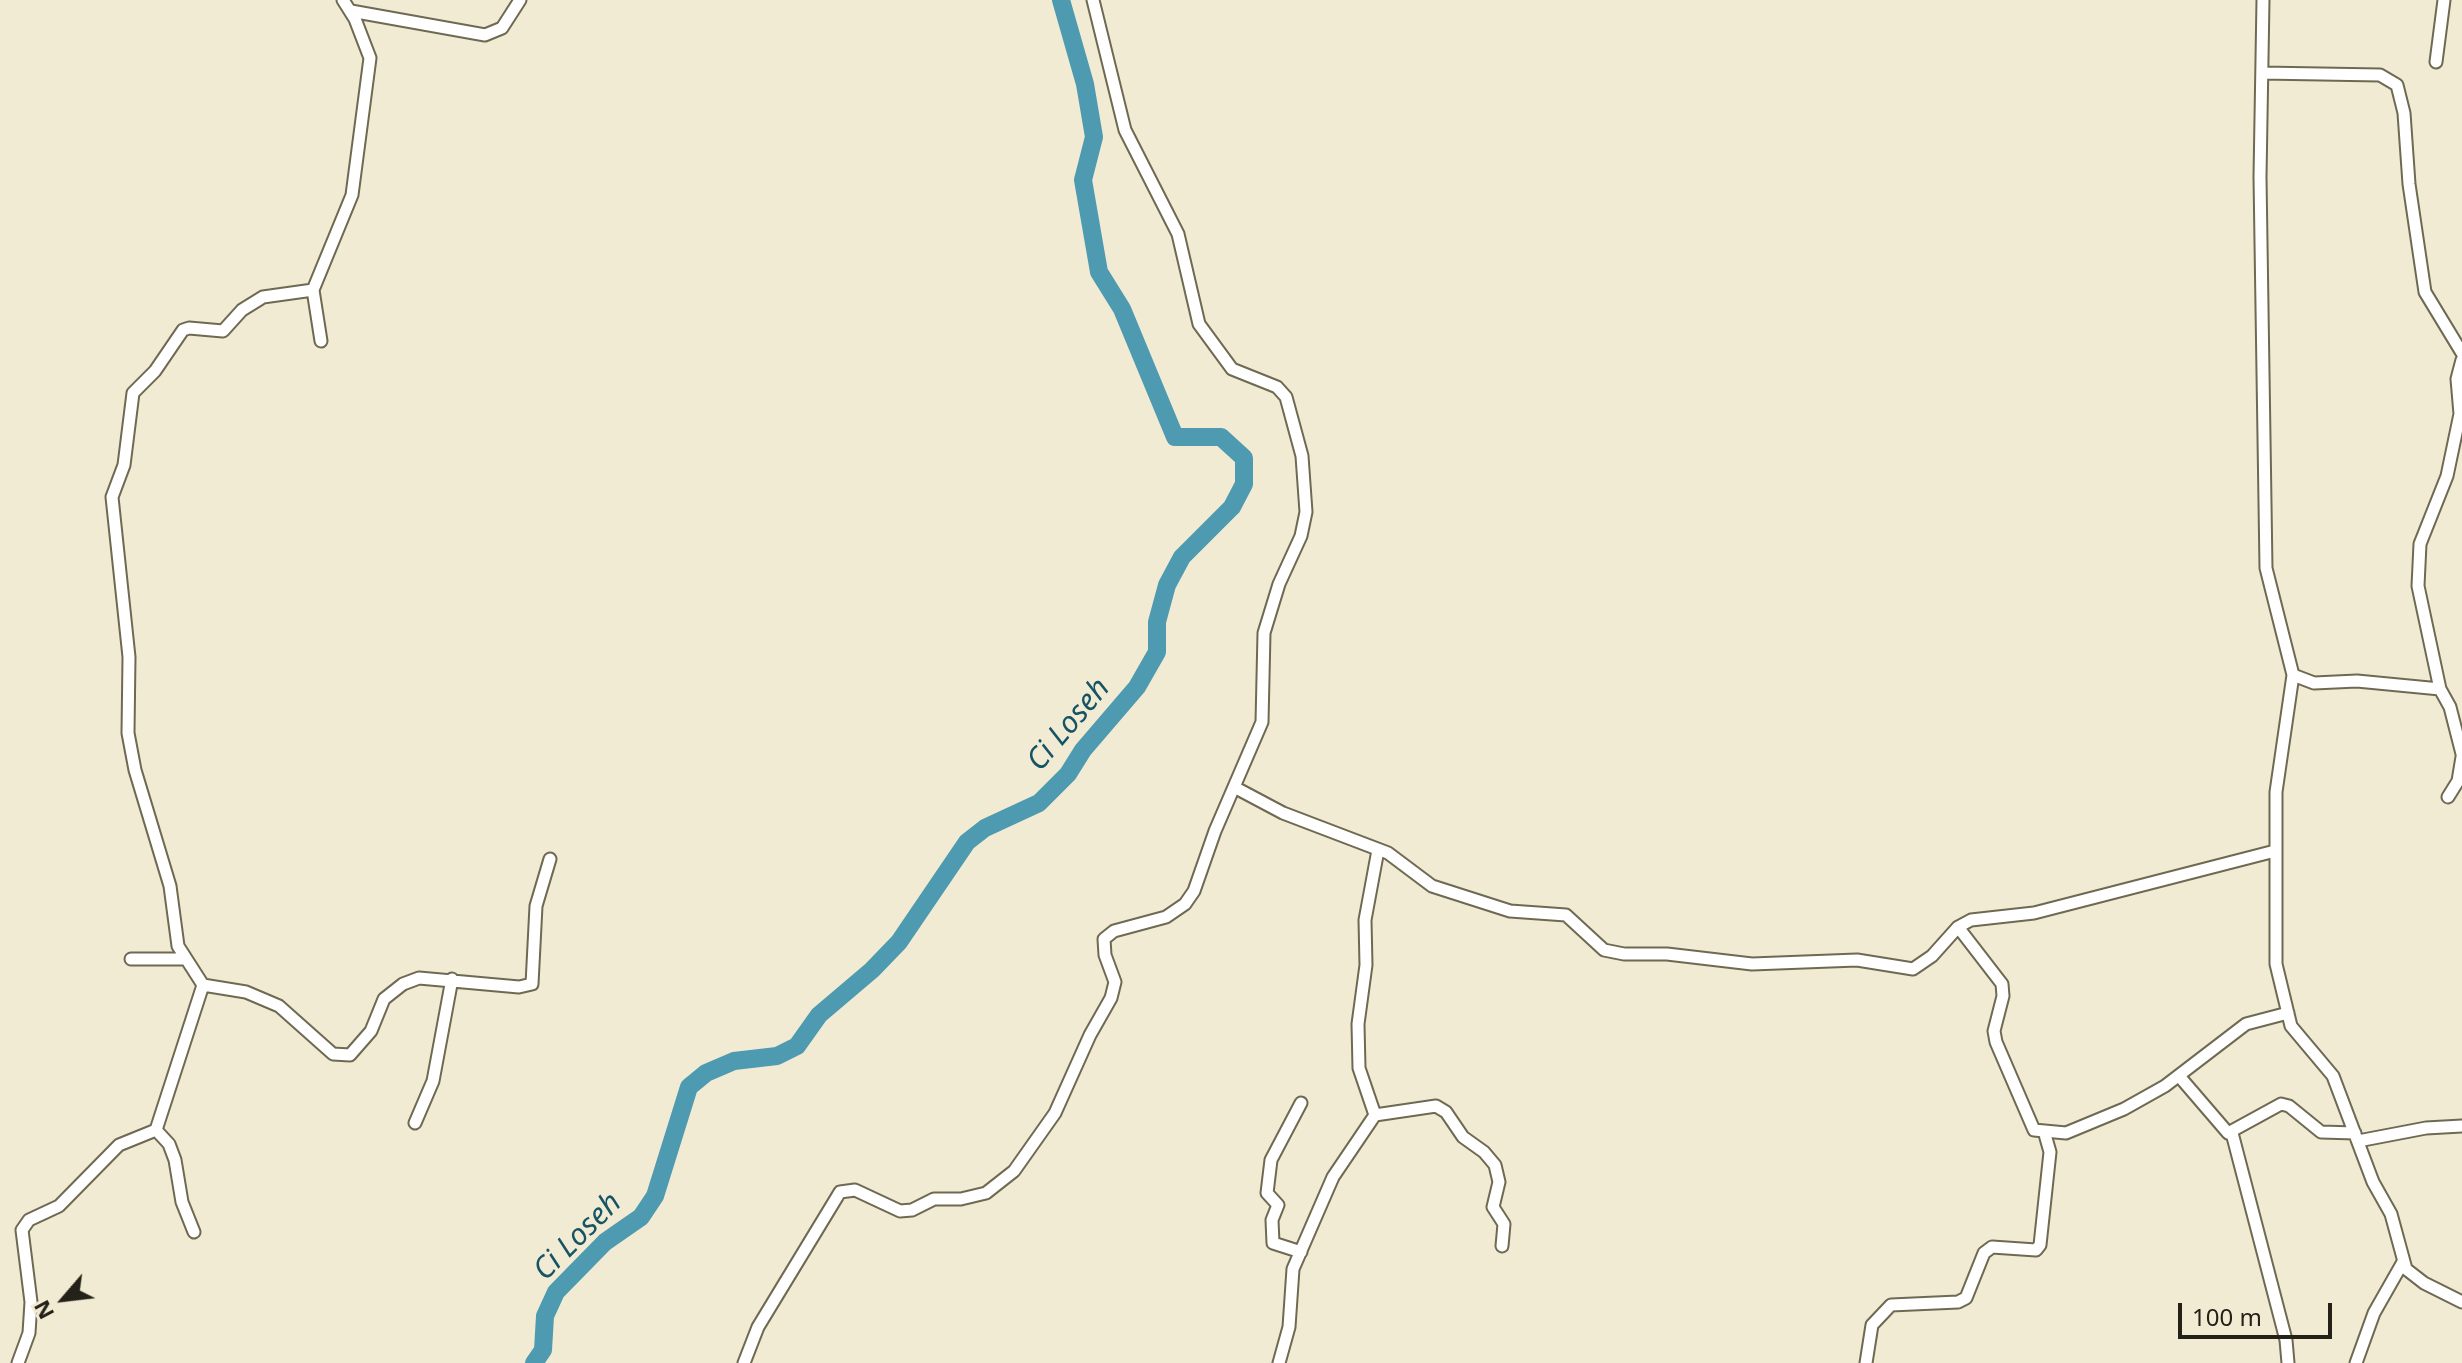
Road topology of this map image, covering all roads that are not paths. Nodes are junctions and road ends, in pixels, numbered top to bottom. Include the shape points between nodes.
1 (343, 0) edge
2 (520, 0) edge
3 (1093, 0) edge
4 (2263, 0) edge
5 (2444, 0) edge
6 (351, 11) junction
7 (2436, 62) dead end
8 (2262, 73) junction
9 (313, 290) junction
10 (321, 341) dead end
11 (2462, 353) edge
12 (2462, 360) edge
13 (2293, 675) junction
14 (2440, 689) junction
15 (2462, 756) edge
16 (1234, 787) junction
17 (2448, 797) dead end
18 (1378, 850) junction
19 (2275, 851) junction
20 (550, 859) dead end
21 (1958, 927) junction
22 (131, 959) dead end
23 (183, 959) junction
24 (452, 979) junction
25 (203, 985) junction
26 (2288, 1013) junction
27 (2179, 1076) junction
28 (1301, 1103) dead end
29 (1375, 1115) junction
30 (415, 1123) dead end
31 (2462, 1126) edge
32 (156, 1130) junction
33 (2044, 1131) junction
34 (2232, 1133) junction
35 (2356, 1137) junction
36 (194, 1232) dead end
37 (1502, 1246) dead end
38 (1301, 1252) junction
39 (2403, 1262) junction
40 (2462, 1302) edge
41 (18, 1363) edge
42 (744, 1363) edge
43 (1279, 1363) edge
44 (1866, 1363) edge
45 (2288, 1363) edge
46 (2356, 1363) edge

1 - 6 street
2 - 6 street via 502,28 485,35
3 - 16 street via 1125,130 1178,234 1199,324 1232,369 1277,387 1286,397 1302,456 1307,499 1301,536 1267,623 1264,712
4 - 8 street
5 - 7 street
6 - 9 street via 370,58 356,179
8 - 11 street via 2380,75 2397,85 2425,292
8 - 13 street via 2266,568
9 - 10 street
9 - 23 street via 263,297 223,331 189,328 177,335 155,371 133,393 124,465 112,497 130,666 128,733 170,886
12 - 14 street via 2457,379 2460,414 2447,476 2420,544 2418,586
13 - 14 street via 2314,683 2357,681
13 - 19 street via 2276,792
14 - 15 street
15 - 17 street via 2458,781
16 - 18 street via 1283,813
16 - 42 street via 1185,904 1166,917 1114,931 1104,939 1115,982 1111,998 1055,1113 1014,1171 986,1193 934,1199 912,1210 900,1211 855,1190 840,1192 758,1327
18 - 21 street via 1432,886 1455,894 1510,911 1566,915 1590,941 1624,954 1752,964 1857,960 1913,969
18 - 29 street via 1365,920 1366,965 1358,1024 1359,1068
19 - 21 street via 2034,913 1971,920
19 - 26 street via 2274,944
20 - 24 street via 536,906 535,981 519,987
21 - 33 street via 2002,984 1996,1042 2034,1130
22 - 23 street
23 - 25 street
24 - 25 street via 419,978 403,984 384,999 357,1052 339,1056 279,1006 246,992
24 - 30 street via 433,1081
25 - 32 street
26 - 27 street via 2246,1024
26 - 35 street via 2295,1034 2333,1076
27 - 33 street via 2154,1094 2083,1127 2066,1133
27 - 34 street
28 - 38 street via 1268,1167 1267,1193 1278,1205 1273,1243
29 - 37 street via 1436,1106 1446,1112 1463,1137 1495,1165 1499,1182 1493,1207 1504,1224
29 - 38 street via 1333,1177
31 - 35 street
32 - 36 street via 175,1160
32 - 41 street via 119,1145 59,1206 29,1220 22,1230 31,1302 29,1333
33 - 44 street via 2050,1152 2040,1245 2036,1250 1992,1247 1984,1253 1966,1298 1958,1302 1891,1305 1872,1325
34 - 35 street via 2285,1104 2321,1132
34 - 45 street
35 - 39 street via 2391,1214
38 - 43 street via 1290,1276 1289,1327
39 - 40 street via 2411,1274
39 - 46 street via 2374,1313

